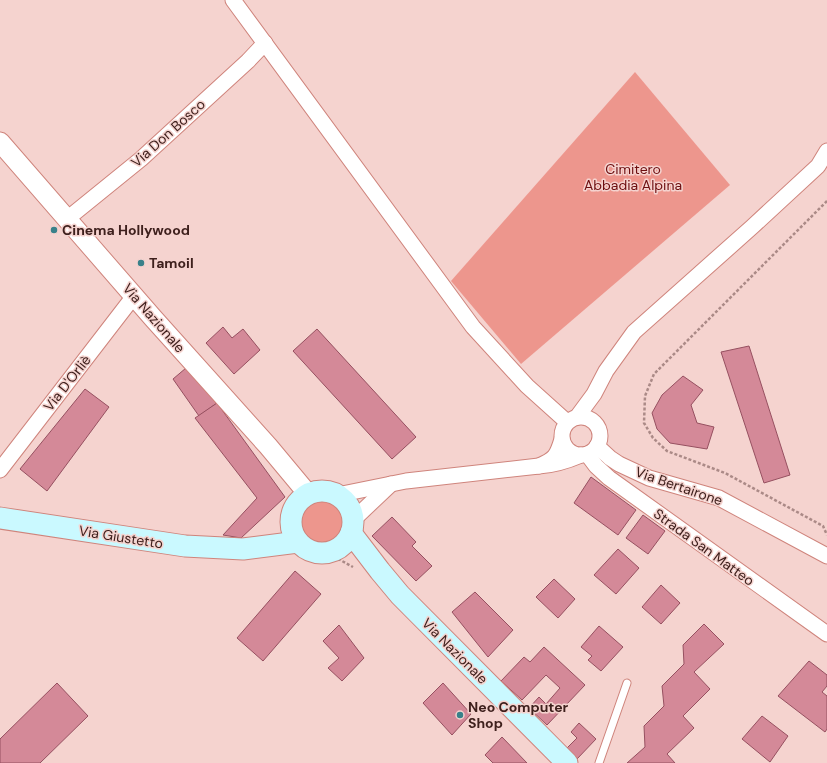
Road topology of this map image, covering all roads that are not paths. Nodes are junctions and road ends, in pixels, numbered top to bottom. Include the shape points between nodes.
1 (233, 0) edge
2 (265, 43) junction
3 (0, 142) edge
4 (827, 151) edge
5 (67, 219) junction
6 (134, 296) junction
7 (572, 419) junction
8 (562, 440) junction
9 (588, 452) junction
10 (540, 466) junction
11 (0, 470) edge
12 (391, 484) junction
13 (308, 494) junction
14 (337, 495) junction
15 (0, 518) edge
16 (352, 526) junction
17 (299, 540) junction
18 (332, 551) junction
19 (827, 556) edge
20 (380, 571) junction
21 (827, 634) edge
22 (627, 683) dead end
23 (567, 763) edge
24 (599, 763) edge

1 - 2 street
2 - 5 street, Via Don Bosco via 141,159
2 - 7 street via 474,327 527,386
3 - 5 street, Via Nazionale
4 - 7 street via 818,166 634,332 606,371 594,394
5 - 6 street, Via Nazionale
6 - 11 street, Via D'Orliè
6 - 13 street, Via Nazionale
7 - 8 street via 564,427
7 - 9 street via 586,417 596,424 599,430 600,436
8 - 9 street via 564,446 574,454
8 - 10 street via 552,460
9 - 10 street via 568,461
9 - 19 street, Via Bertairone via 610,458 649,478 718,498
9 - 21 street, Strada San Matteo via 596,466 609,478
10 - 12 street
12 - 14 street
12 - 16 street
13 - 14 main road via 318,491
13 - 17 main road via 297,503 291,516
14 - 16 main road, Via Nazionale via 350,510
15 - 17 main road, Via Giustetto via 185,546 243,549 270,538
16 - 18 main road via 346,541
16 - 20 main road, Via Nazionale
17 - 18 main road, Via Nazionale via 305,548 313,552
18 - 20 main road, Via Nazionale
20 - 23 main road, Via Nazionale via 400,595
22 - 24 lane

